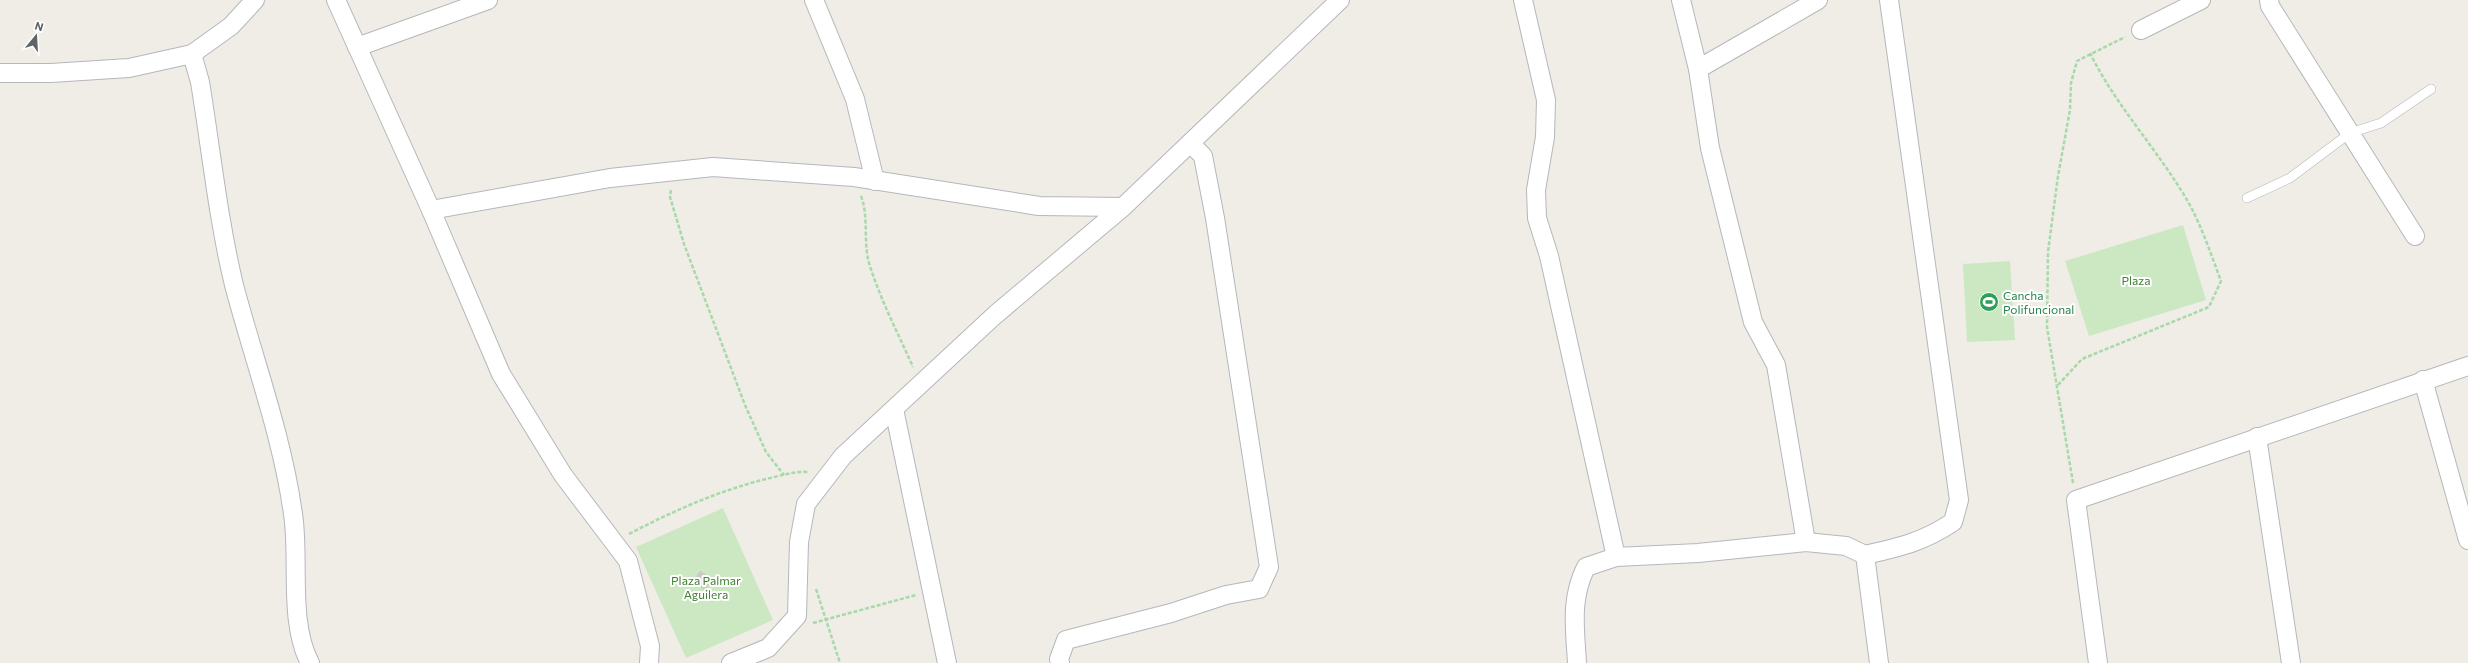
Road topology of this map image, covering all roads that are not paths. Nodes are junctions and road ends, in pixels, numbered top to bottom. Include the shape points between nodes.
1 (255, 0) edge
2 (335, 0) edge
3 (488, 0) edge
4 (814, 0) edge
5 (1340, 0) edge
6 (1523, 0) edge
7 (1682, 0) edge
8 (1818, 0) edge
9 (1889, 0) edge
10 (2201, 0) edge
11 (2268, 0) edge
12 (2141, 30) road end
13 (356, 47) junction
14 (192, 54) junction
15 (1698, 69) junction
16 (0, 73) edge
17 (2431, 89) dead end
18 (2350, 133) junction
19 (1190, 142) junction
20 (875, 181) junction
21 (2246, 198) dead end
22 (1123, 207) junction
23 (431, 210) junction
24 (2415, 236) dead end
25 (2468, 366) edge
26 (2423, 380) junction
27 (894, 409) junction
28 (2257, 437) junction
29 (2468, 540) edge
30 (1806, 542) junction
31 (1866, 555) junction
32 (1616, 557) junction
33 (310, 663) edge
34 (649, 663) edge
35 (731, 663) edge
36 (947, 663) edge
37 (1060, 663) edge
38 (1577, 663) edge
39 (1879, 663) edge
40 (2098, 663) edge
41 (2291, 663) edge

1 - 14 street via 231,26
2 - 13 street
3 - 13 street
4 - 20 street via 855,99
5 - 19 street
6 - 32 street via 1546,100 1545,137 1536,190 1537,218 1549,256
7 - 15 street
8 - 15 street
9 - 31 street via 1959,500 1953,522 1931,537 1906,546
10 - 12 street
11 - 18 street
13 - 23 street
14 - 16 street via 128,68
14 - 33 street via 200,82 234,284 278,439 293,515 296,595 305,653
15 - 30 street via 1710,148 1752,322 1776,364
17 - 18 lane via 2381,123
18 - 21 lane via 2290,178
18 - 24 street
19 - 22 street
19 - 37 street via 1203,156 1215,218 1268,567 1259,589 1226,595 1171,613 1066,640
20 - 22 street via 1039,206
20 - 23 street via 854,177 713,167 610,178
22 - 27 street via 995,315
23 - 34 street via 501,374 563,475 628,561 650,646
25 - 26 street
26 - 28 street
26 - 29 street
27 - 35 street via 843,456 806,504 799,542 797,616 768,648
27 - 36 street
28 - 40 street via 2076,500
28 - 41 street
30 - 31 street via 1846,546
30 - 32 street via 1698,553
31 - 39 street
32 - 38 street via 1586,567 1577,585 1574,616

